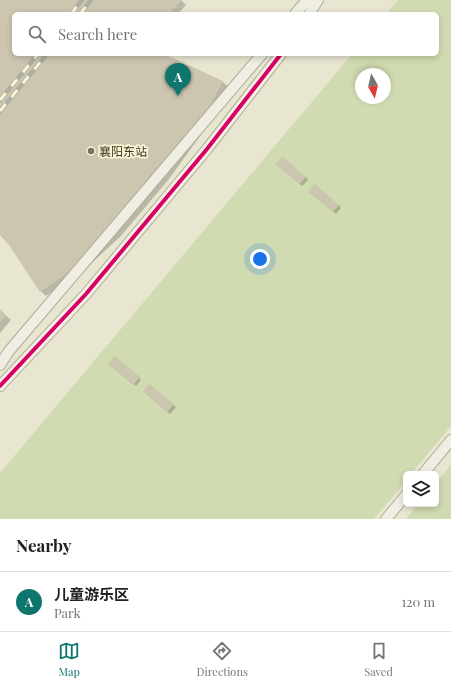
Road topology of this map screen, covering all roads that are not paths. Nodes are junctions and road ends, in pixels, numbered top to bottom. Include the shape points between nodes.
1 (307, 0) edge
2 (318, 0) edge
3 (297, 12) edge
4 (310, 12) edge
5 (260, 56) edge
6 (279, 56) edge
7 (0, 365) edge
8 (0, 386) edge
9 (451, 440) edge
10 (425, 471) edge
11 (403, 499) edge
12 (386, 519) edge

1 - 3 street
2 - 4 street
5 - 7 street via 9,351
6 - 8 street via 207,149 86,294
9 - 10 street
11 - 12 street

